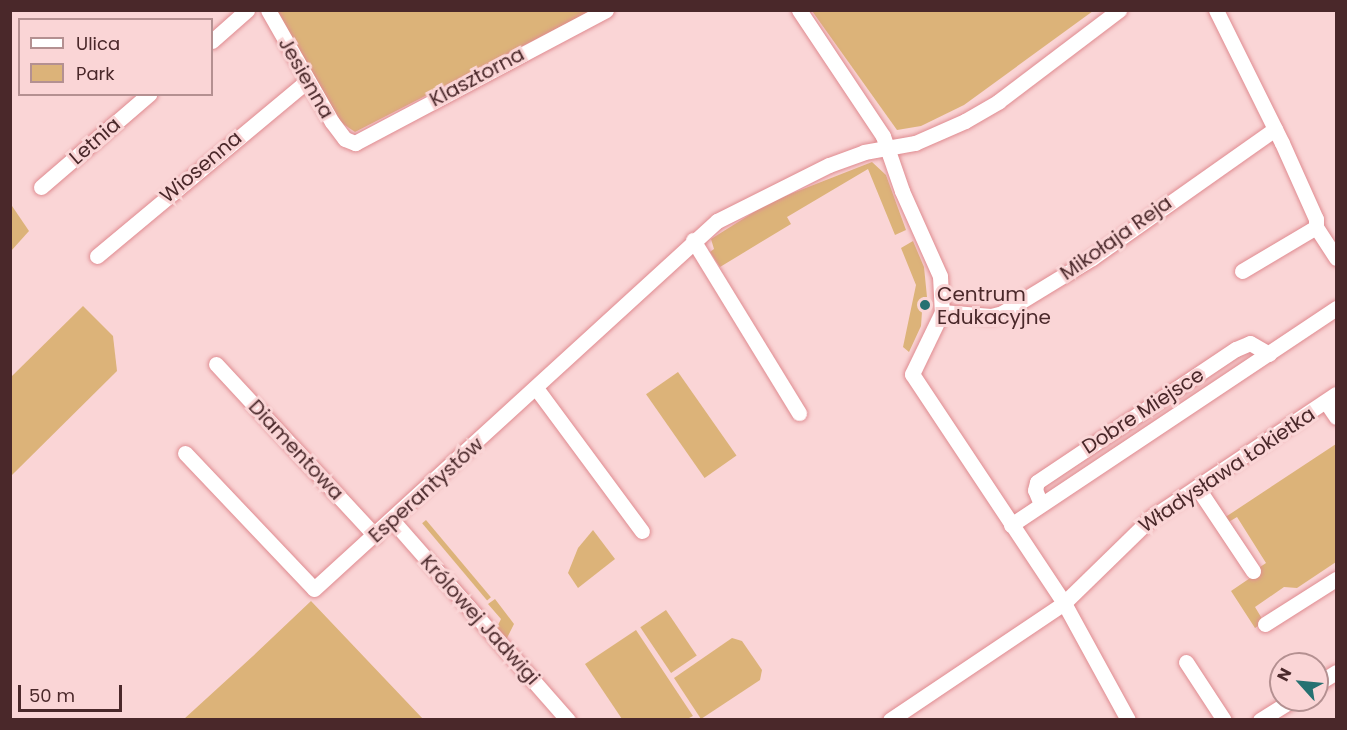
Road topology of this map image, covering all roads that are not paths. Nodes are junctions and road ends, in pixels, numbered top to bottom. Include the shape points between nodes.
1 (247, 10) edge
2 (268, 10) edge
3 (606, 10) edge
4 (800, 10) edge
5 (1119, 10) edge
6 (1216, 10) edge
7 (213, 40) edge
8 (307, 81) junction
9 (147, 96) edge
10 (1275, 129) junction
11 (349, 142) joint
12 (888, 148) junction
13 (41, 187) dead end
14 (1316, 223) junction
15 (693, 240) junction
16 (97, 256) dead end
17 (1336, 258) edge
18 (1242, 271) dead end
19 (1336, 308) edge
20 (942, 312) junction
21 (1269, 354) junction
22 (216, 363) dead end
23 (536, 388) junction
24 (1331, 398) edge
25 (799, 413) dead end
26 (1336, 417) edge
27 (185, 453) dead end
28 (1197, 487) junction
29 (1041, 504) junction
30 (393, 521) junction
31 (1011, 525) junction
32 (642, 531) dead end
33 (375, 536) junction
34 (1252, 571) dead end
35 (1336, 579) edge
36 (1064, 603) junction
37 (1265, 624) dead end
38 (1186, 662) dead end
39 (1273, 712) edge
40 (568, 720) edge
41 (890, 720) edge
42 (1128, 720) edge
43 (1224, 720) edge
44 (1260, 720) edge

1 - 7 street
2 - 8 street, Jesienna
3 - 11 street, Klasztorna via 360,142
4 - 12 street via 866,105
5 - 12 street via 999,101 915,143
6 - 10 street
8 - 11 street, Jesienna
8 - 16 street, Wiosenna
9 - 13 street, Letnia
10 - 14 street
10 - 20 street, Mikołaja Reja via 1092,258 1002,313 991,316
12 - 15 street, Esperantystów via 864,152 760,198
12 - 20 street via 902,191 940,276
14 - 17 street
14 - 18 street
15 - 23 street, Esperantystów
15 - 25 street
19 - 21 street, Dobre Miejsce
20 - 31 street via 912,375
21 - 29 street, Dobre Miejsce
21 - 29 street, Dobre Miejsce via 1261,347 1244,343 1037,482 1035,490
22 - 33 street, Diamentowa
23 - 30 street, Esperantystów
23 - 32 street
24 - 26 street
24 - 28 street, Władysława Łokietka
27 - 33 street, Esperantystów via 314,589
28 - 34 street
28 - 36 street, Władysława Łokietka via 1135,532
29 - 31 street, Dobre Miejsce
30 - 33 street, Esperantystów
30 - 40 street, Królowej Jadwigi
31 - 36 street
35 - 37 street
36 - 41 street, Władysława Łokietka
36 - 42 street
38 - 43 street
39 - 44 street

